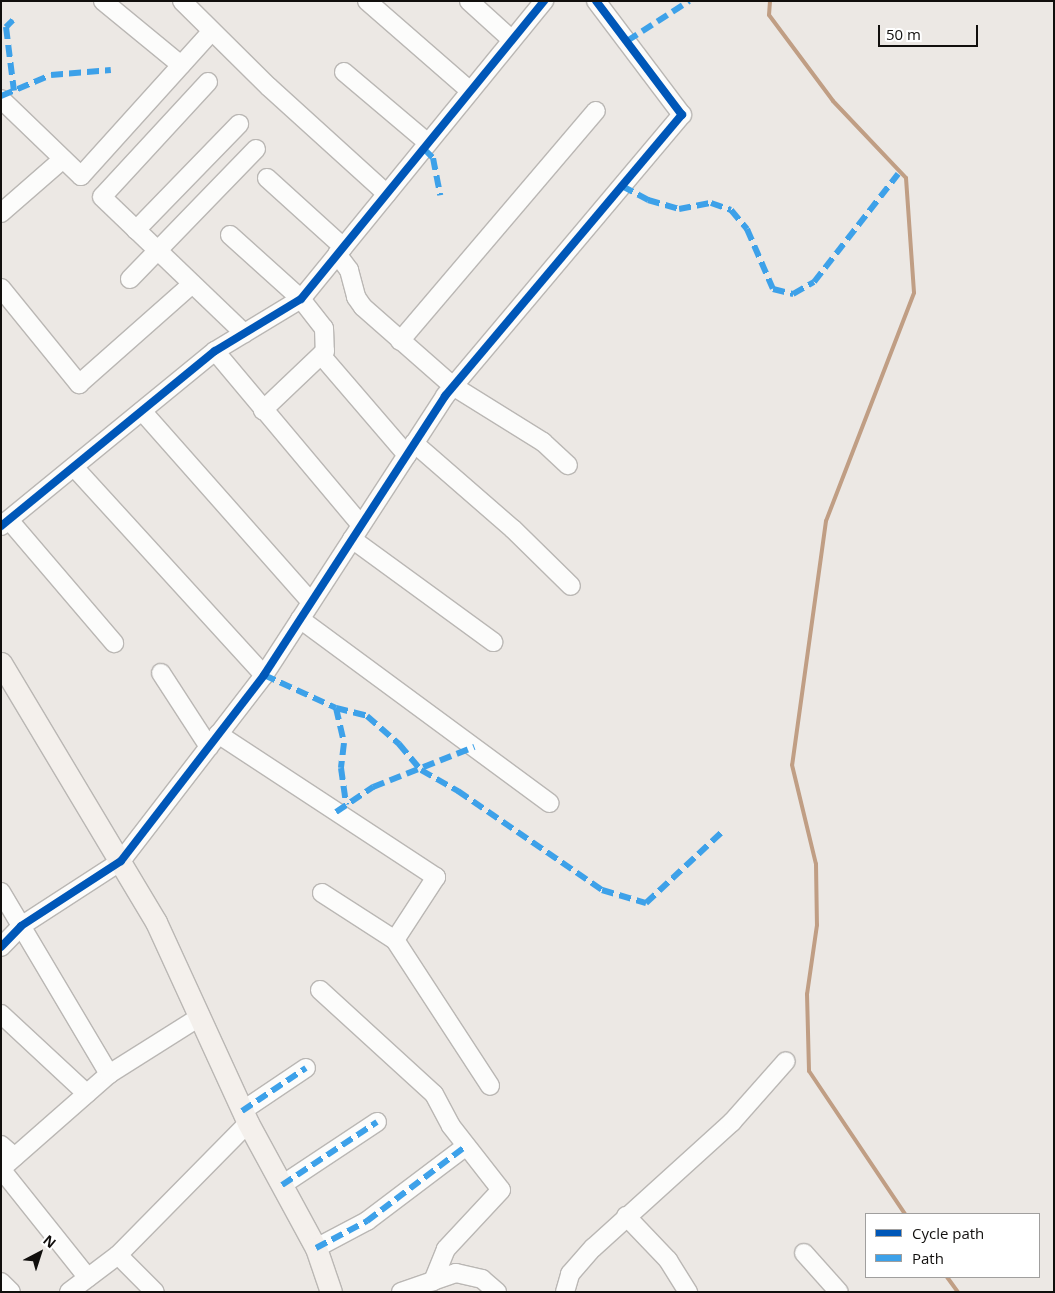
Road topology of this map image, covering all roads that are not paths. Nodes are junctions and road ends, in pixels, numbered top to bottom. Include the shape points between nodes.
1 (103, 1) edge
2 (182, 1) edge
3 (367, 1) edge
4 (468, 1) edge
5 (544, 1) edge
6 (596, 1) edge
7 (212, 31) junction
8 (512, 40) junction
9 (181, 65) junction
10 (344, 72) dead end
11 (208, 82) dead end
12 (470, 91) junction
13 (1, 99) edge
14 (596, 112) dead end
15 (239, 124) dead end
16 (428, 143) junction
17 (256, 149) dead end
18 (62, 159) junction
19 (267, 178) dead end
20 (387, 194) junction
21 (1, 213) edge
22 (136, 230) junction
23 (230, 235) dead end
24 (157, 250) junction
25 (340, 251) junction
26 (130, 279) dead end
27 (192, 284) junction
28 (1, 288) edge
29 (301, 299) junction
30 (244, 333) junction
31 (400, 340) junction
32 (215, 351) junction
33 (320, 355) junction
34 (453, 386) junction
35 (263, 410) junction
36 (142, 411) junction
37 (410, 449) junction
38 (568, 465) dead end
39 (74, 467) junction
40 (5, 523) edge
41 (357, 532) junction
42 (571, 586) dead end
43 (311, 602) junction
44 (300, 619) junction
45 (494, 642) dead end
46 (114, 643) dead end
47 (2, 668) edge
48 (161, 673) dead end
49 (264, 675) junction
50 (213, 741) junction
51 (550, 802) dead end
52 (121, 861) junction
53 (1, 892) edge
54 (322, 893) dead end
55 (21, 926) junction
56 (396, 940) junction
57 (1, 947) edge
58 (320, 990) dead end
59 (1, 1014) edge
60 (198, 1018) junction
61 (786, 1061) dead end
62 (306, 1068) dead end
63 (109, 1074) junction
64 (490, 1086) dead end
65 (87, 1094) junction
66 (245, 1117) junction
67 (377, 1122) dead end
68 (1, 1145) edge
69 (466, 1146) junction
70 (6, 1165) edge
71 (282, 1185) junction
72 (626, 1216) junction
73 (316, 1248) junction
74 (804, 1253) dead end
75 (118, 1255) junction
76 (88, 1278) junction
77 (433, 1281) junction
78 (72, 1291) edge
79 (155, 1292) edge
80 (331, 1292) edge
81 (401, 1292) edge
82 (497, 1292) edge
83 (565, 1292) edge
84 (688, 1292) edge
85 (839, 1292) edge

1 - 9 street
2 - 7 street
3 - 12 street
4 - 8 street
5 - 8 street
6 - 34 street via 682,115
7 - 9 street
7 - 20 street
8 - 12 street
9 - 18 street via 81,176
10 - 16 street
11 - 22 street via 102,197
12 - 16 street
13 - 18 street
14 - 31 street
15 - 22 street
16 - 20 street
17 - 24 street
18 - 21 street
19 - 25 street
20 - 25 street
22 - 24 street
23 - 29 street
24 - 26 street
24 - 27 street
25 - 29 street
25 - 31 street via 356,297
27 - 28 street via 79,384
27 - 30 street
29 - 30 street
29 - 33 street via 324,328 326,351
30 - 32 street
31 - 34 street
32 - 35 street
32 - 36 street
33 - 35 street
33 - 37 street
34 - 37 street
34 - 38 street via 543,442
35 - 41 street
36 - 39 street
36 - 43 street
37 - 41 street
37 - 42 street via 513,529
39 - 40 street
39 - 49 street
40 - 46 street
41 - 43 street
41 - 45 street
43 - 44 street
44 - 49 street
44 - 51 street
47 - 52 main road
48 - 50 street
49 - 50 street
50 - 52 street
50 - 56 street via 436,876
52 - 55 street
52 - 60 main road via 156,922
53 - 55 street
54 - 56 street
55 - 57 street
55 - 63 street
56 - 64 street
58 - 69 street via 434,1094
59 - 65 street
60 - 63 street
60 - 66 main road
61 - 72 street via 732,1122
62 - 66 street
63 - 65 street
65 - 70 street
66 - 71 main road
66 - 75 street
67 - 71 street
68 - 70 street
69 - 73 street via 367,1221
69 - 77 street via 501,1190 446,1248
70 - 76 street
71 - 73 main road
72 - 83 street via 570,1274
72 - 84 street via 668,1260
73 - 80 main road
74 - 85 street
75 - 76 street
75 - 79 street
76 - 78 street
77 - 81 street
77 - 82 street via 456,1272 482,1279

